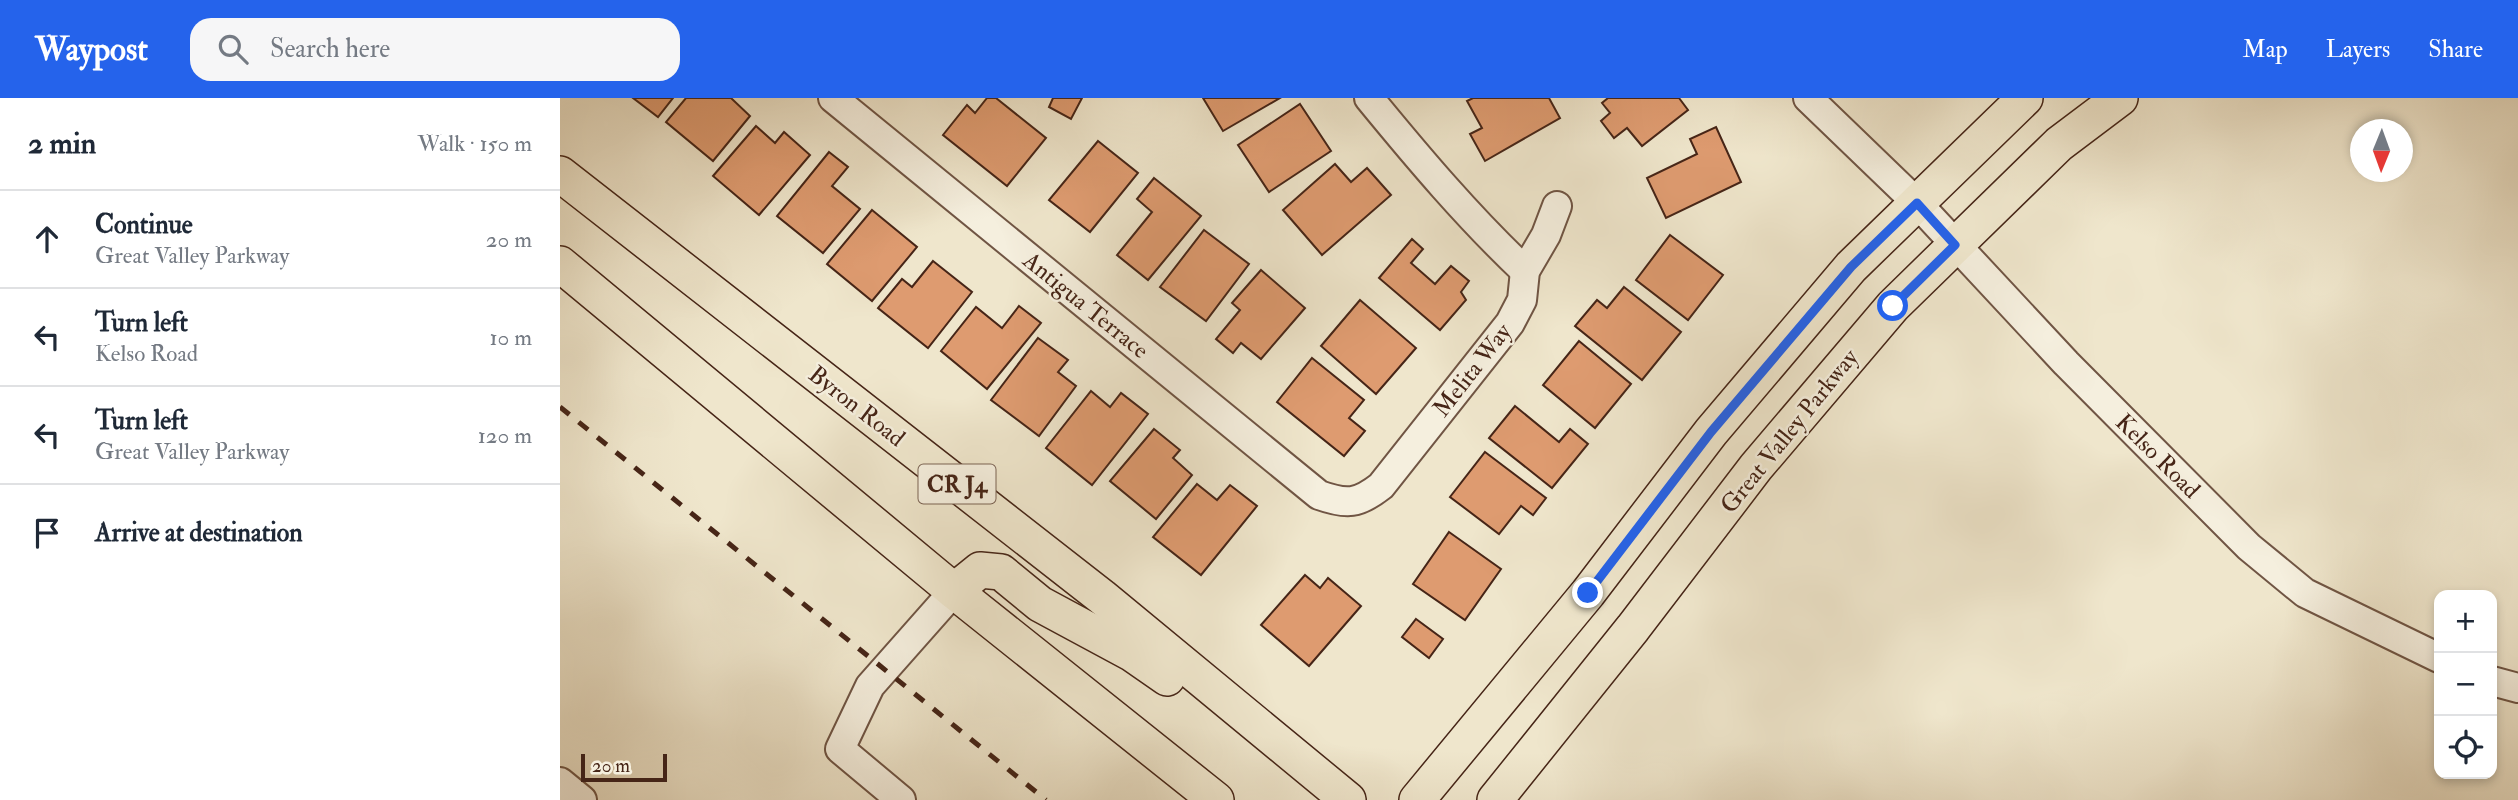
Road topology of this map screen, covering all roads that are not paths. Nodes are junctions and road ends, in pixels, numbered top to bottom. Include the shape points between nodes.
1 (1369, 98) edge
2 (1808, 98) edge
3 (2025, 98) edge
4 (2120, 98) edge
5 (850, 103) edge
6 (560, 174) edge
7 (1917, 203) junction
8 (1557, 206) dead end
9 (1955, 245) junction
10 (560, 264) edge
11 (1525, 271) junction
12 (1345, 503) joint
13 (954, 591) junction
14 (2434, 655) edge
15 (2497, 682) edge
16 (2518, 688) edge
17 (1240, 712) junction
18 (560, 782) edge
19 (582, 800) edge
20 (901, 800) edge
21 (1216, 800) edge
22 (1348, 800) edge
23 (1417, 800) edge
24 (1495, 800) edge

1 - 11 street via 1443,188
2 - 7 street, Kelso Road
3 - 7 main road
4 - 9 main road, Great Valley Parkway via 2059,144
5 - 12 street, Antigua Terrace via 1320,495
6 - 17 main road, Byron Road / CR J4 via 1101,597
7 - 9 street, Kelso Road
7 - 23 main road via 1851,267 1711,432 1588,593
8 - 11 street, Melita Way
9 - 14 street, Kelso Road via 2249,547 2305,593
9 - 24 main road, Great Valley Parkway via 1893,306 1756,467
10 - 13 main road
11 - 12 street, Melita Way via 1522,300 1493,345 1381,486 1364,499
13 - 17 main road via 980,570 1001,572 1040,604 1131,653 1174,683
13 - 20 street via 870,686 841,749
13 - 21 main road
15 - 16 street
17 - 22 main road, Byron Road / CR J4
18 - 19 street

